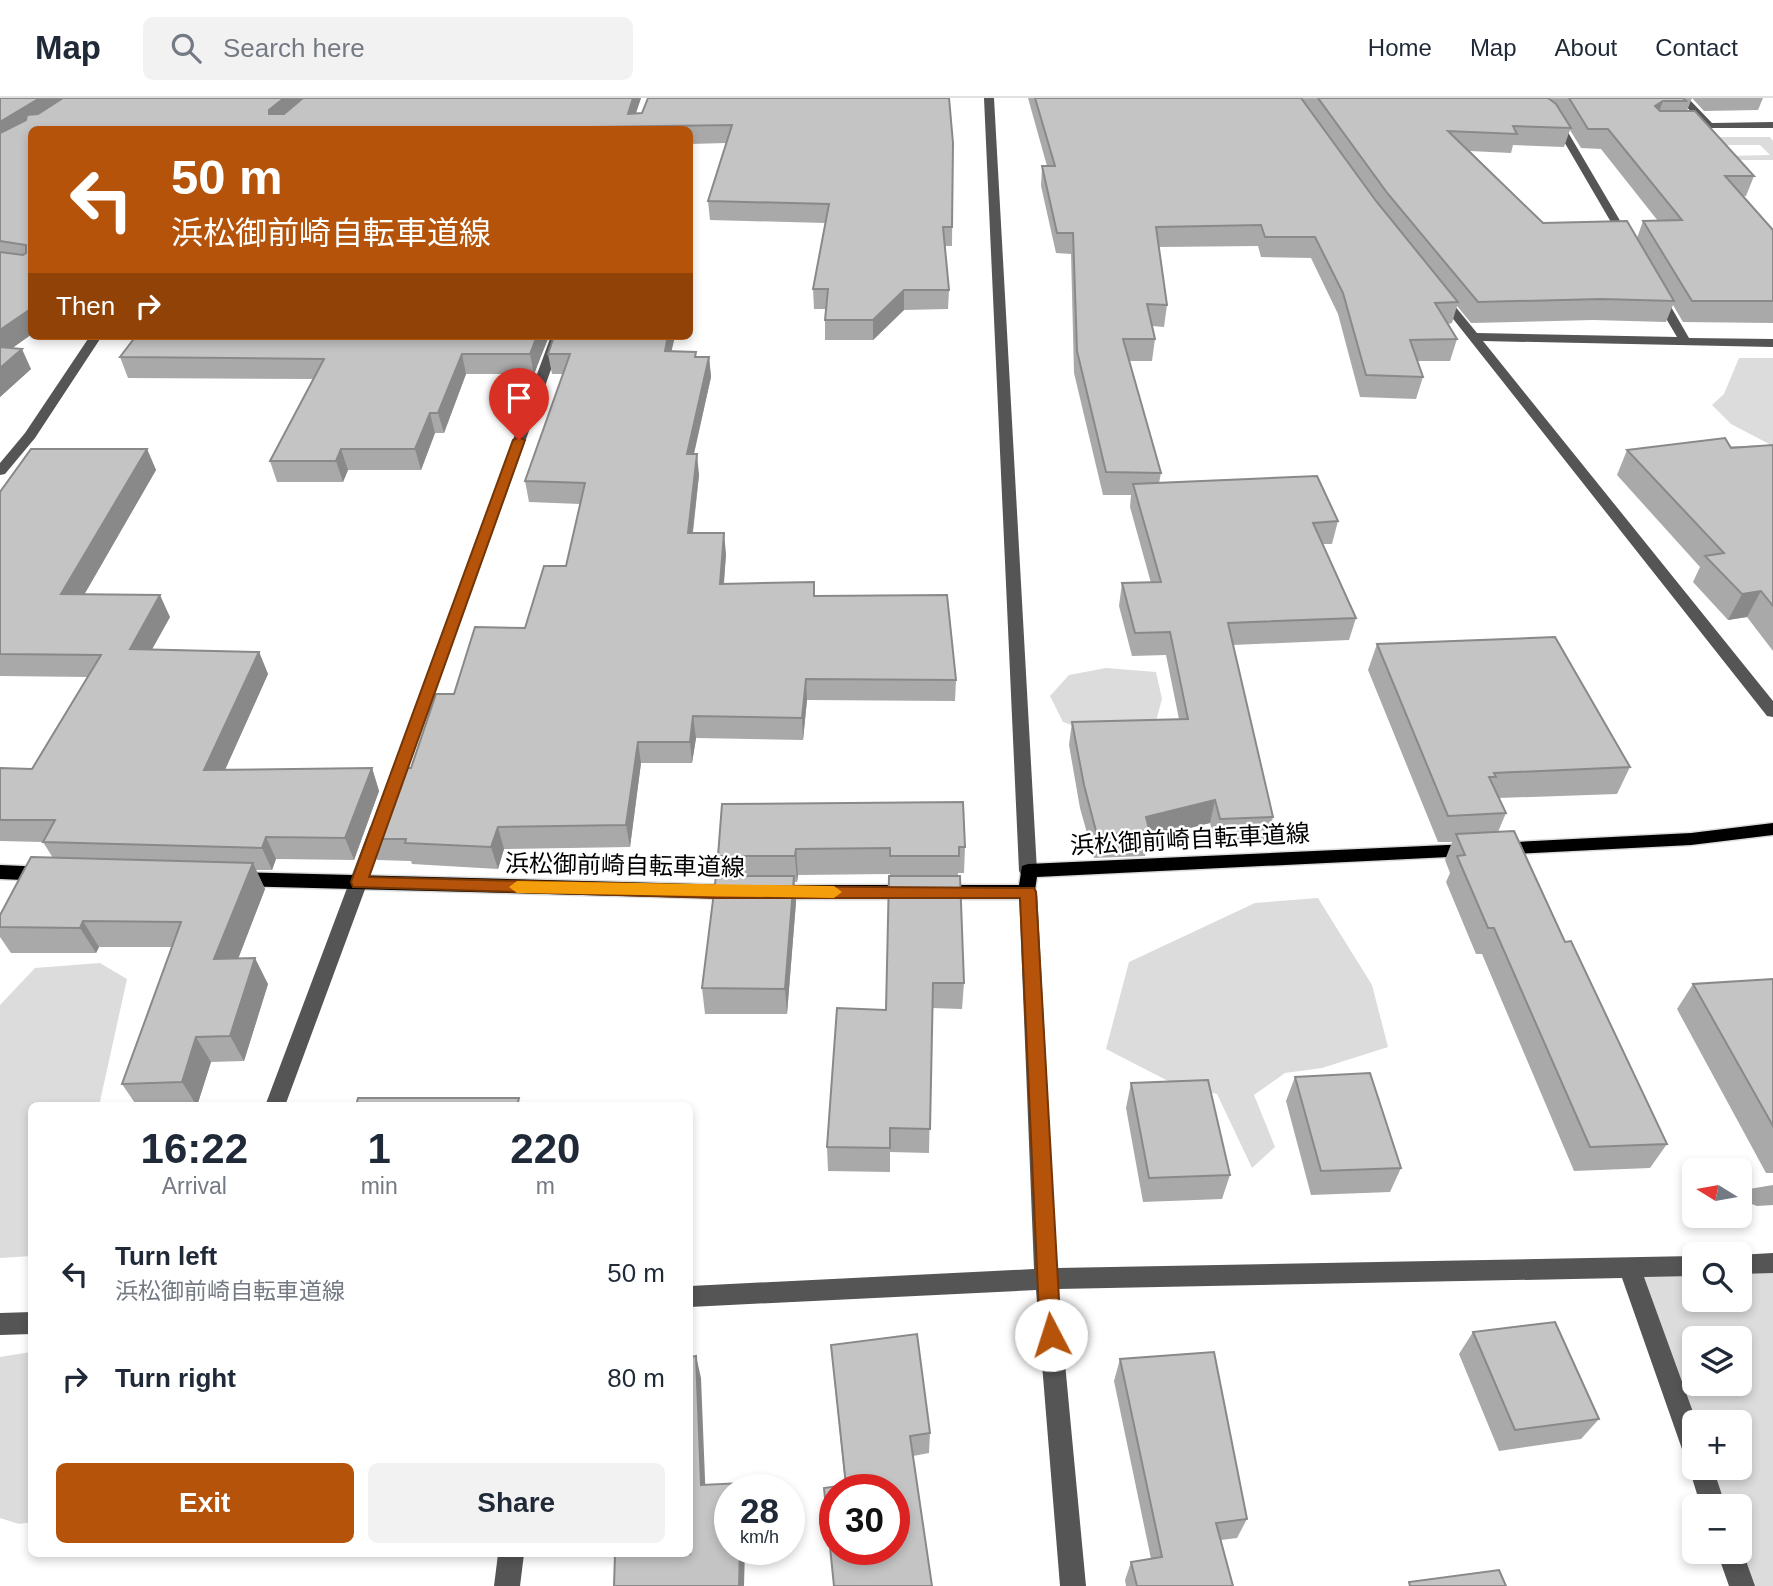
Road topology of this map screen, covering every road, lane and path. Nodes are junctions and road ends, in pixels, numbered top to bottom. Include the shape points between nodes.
1 (989, 98) edge
2 (1523, 98) edge
3 (1683, 98) edge
4 (1773, 125) edge
5 (1670, 126) edge
6 (1710, 126) junction
7 (1631, 248) edge
8 (1651, 283) edge
9 (1434, 288) edge
10 (1475, 337) junction
11 (93, 340) edge
12 (556, 340) edge
13 (1685, 341) junction
14 (1773, 343) edge
15 (0, 471) edge
16 (1773, 712) edge
17 (1773, 829) edge
18 (1028, 871) junction
19 (0, 873) edge
20 (69, 874) edge
21 (221, 878) edge
22 (359, 882) junction
23 (1028, 892) junction
24 (276, 1102) edge
25 (1773, 1263) edge
26 (1752, 1264) edge
27 (1682, 1267) edge
28 (1630, 1269) junction
29 (1046, 1279) junction
30 (693, 1297) edge
31 (28, 1323) edge
32 (0, 1324) edge
33 (1682, 1415) edge
34 (511, 1557) edge
35 (1734, 1564) edge
36 (507, 1586) edge
37 (1073, 1586) edge
38 (1742, 1586) edge

1 - 18 street
2 - 7 street via 1556,119
3 - 6 street
4 - 6 street
5 - 6 street
8 - 13 street
9 - 10 street
10 - 13 street
10 - 16 street
11 - 15 street via 30,435
12 - 22 street
13 - 14 street
17 - 18 main road, 浜松御前崎自転車道線 via 1691,839
18 - 23 main road
19 - 20 main road
21 - 22 main road, 浜松御前崎自転車道線
22 - 23 main road, 浜松御前崎自転車道線 via 717,892
22 - 24 street
23 - 29 street
25 - 26 street
27 - 28 street
28 - 29 street
28 - 33 street
29 - 30 street
29 - 37 street
31 - 32 street
34 - 36 street
35 - 38 street

